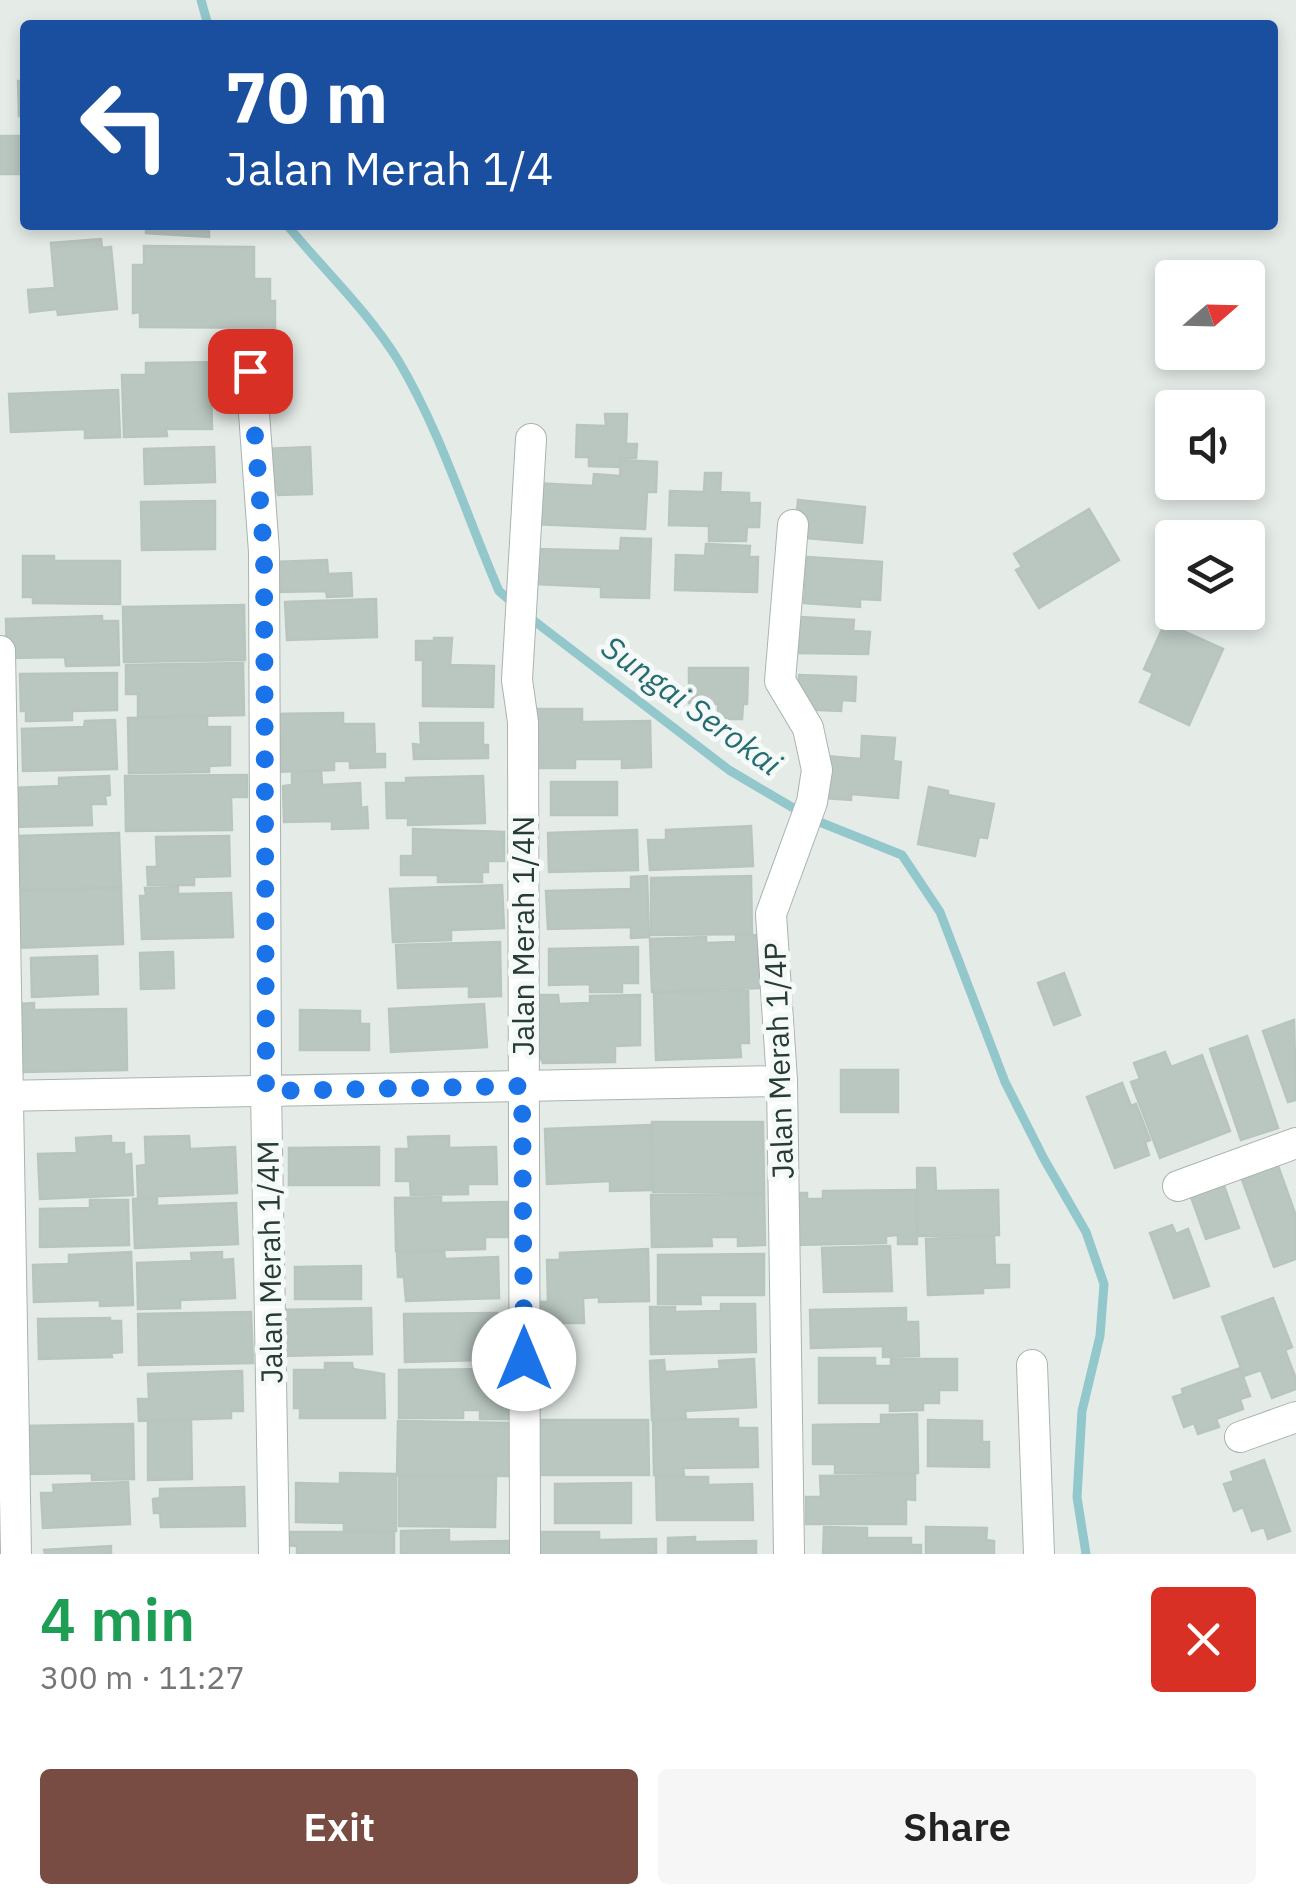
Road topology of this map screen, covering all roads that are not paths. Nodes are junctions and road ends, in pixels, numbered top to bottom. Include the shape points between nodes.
1 (250, 371) dead end
2 (531, 439) dead end
3 (793, 525) dead end
4 (0, 651) edge
5 (782, 1081) junction
6 (522, 1086) junction
7 (266, 1091) junction
8 (5, 1096) edge
9 (1296, 1144) edge
10 (1178, 1186) dead end
11 (1032, 1364) dead end
12 (1296, 1417) edge
13 (1240, 1437) dead end
14 (16, 1554) edge
15 (274, 1554) edge
16 (525, 1554) edge
17 (788, 1554) edge
18 (1039, 1554) edge

1 - 7 street, Jalan Merah 1/4M via 264,552
2 - 6 street, Jalan Merah 1/4N via 516,680 523,722
3 - 5 street, Jalan Merah 1/4P via 780,681 808,728 817,770 771,914
4 - 8 street
5 - 6 street
5 - 17 street, Jalan Merah 1/4P
6 - 7 street
6 - 16 street, Jalan Merah 1/4N
7 - 8 street
7 - 15 street, Jalan Merah 1/4M
8 - 14 street
9 - 10 street
11 - 18 street
12 - 13 street

